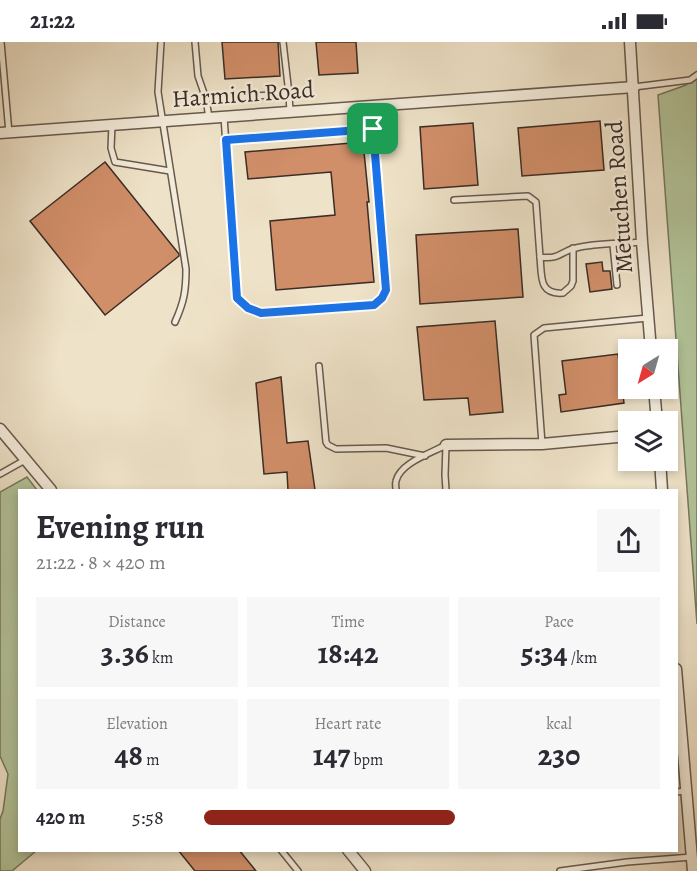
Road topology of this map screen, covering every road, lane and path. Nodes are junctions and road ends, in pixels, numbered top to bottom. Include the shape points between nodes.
1 (1, 42) edge
2 (161, 42) edge
3 (195, 42) edge
4 (283, 42) edge
5 (630, 42) edge
6 (697, 75) edge
7 (634, 87) junction
8 (289, 94) junction
9 (206, 99) junction
10 (371, 106) junction
11 (290, 112) junction
12 (224, 117) junction
13 (209, 118) junction
14 (162, 121) junction
15 (112, 125) junction
16 (373, 129) junction
17 (4, 133) edge
18 (226, 140) junction
19 (170, 171) junction
20 (454, 200) dead end
21 (642, 242) junction
22 (614, 244) junction
23 (573, 248) junction
24 (540, 257) junction
25 (617, 285) dead end
26 (648, 318) junction
27 (175, 322) dead end
28 (650, 339) edge
29 (319, 366) dead end
30 (0, 429) edge
31 (618, 437) edge
32 (542, 444) junction
33 (446, 445) junction
34 (425, 456) junction
35 (25, 460) junction
36 (661, 471) edge
37 (0, 474) edge
38 (50, 489) edge
39 (396, 489) edge
40 (446, 489) edge
41 (662, 489) edge
42 (678, 702) edge
43 (681, 791) edge
44 (283, 852) edge
45 (350, 852) edge
46 (692, 857) junction
47 (298, 871) edge
48 (365, 871) edge
49 (560, 871) edge
50 (693, 871) edge

1 - 17 lane
2 - 14 lane via 158,92
3 - 9 lane via 198,76
4 - 8 lane
5 - 7 street, Metuchen Road
6 - 7 lane via 690,80
7 - 10 street, Harmich Road
7 - 21 street, Metuchen Road
8 - 9 lane
8 - 11 lane
9 - 13 lane
10 - 11 street, Harmich Road
10 - 16 lane
11 - 12 street, Harmich Road
12 - 13 street, Harmich Road
12 - 18 lane
13 - 14 street, Harmich Road
14 - 15 street, Harmich Road
14 - 19 lane
15 - 17 street, Harmich Road
15 - 19 lane via 115,162
16 - 18 lane
16 - 18 lane via 386,290 374,305 261,313 237,298
19 - 27 lane via 186,269 186,291
20 - 24 lane via 528,196 536,202
21 - 22 lane
21 - 26 street, Metuchen Road
22 - 23 lane
22 - 25 lane
23 - 24 lane via 560,256
23 - 24 lane via 573,281 563,292 544,287
26 - 28 street, Metuchen Road
26 - 32 lane via 544,328 534,335
29 - 34 lane via 328,445 386,448
30 - 35 street
31 - 32 street
32 - 33 street
33 - 34 lane
33 - 40 lane
34 - 39 lane via 401,471
35 - 37 lane
35 - 38 street
36 - 41 street
42 - 43 street
43 - 46 street
44 - 47 lane
45 - 48 street
46 - 49 lane
46 - 50 street

